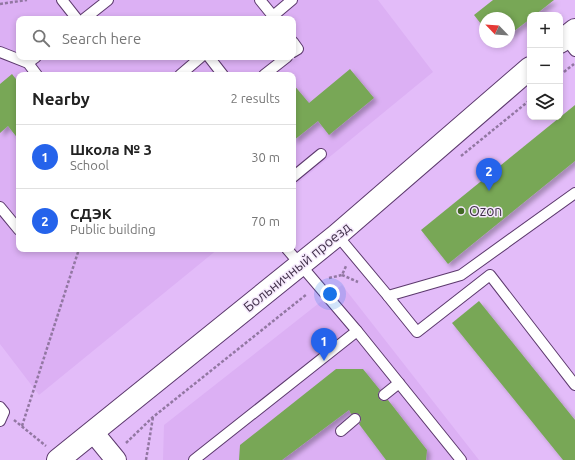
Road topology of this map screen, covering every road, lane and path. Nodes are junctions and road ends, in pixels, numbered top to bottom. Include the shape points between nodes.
1 (27, 0) edge
2 (62, 0) edge
3 (108, 0) edge
4 (260, 0) edge
5 (292, 0) edge
6 (0, 4) edge
7 (75, 16) edge
8 (88, 16) edge
9 (272, 16) edge
10 (276, 16) edge
11 (0, 52) edge
12 (16, 56) edge
13 (32, 60) edge
14 (198, 60) edge
15 (211, 60) edge
16 (283, 60) edge
17 (575, 63) edge
18 (527, 71) edge
19 (37, 72) edge
20 (184, 72) edge
21 (221, 72) edge
22 (268, 72) edge
23 (563, 73) edge
24 (321, 154) dead end
25 (296, 175) edge
26 (575, 193) edge
27 (0, 207) edge
28 (16, 226) edge
29 (337, 235) junction
30 (77, 252) edge
31 (293, 257) edge
32 (388, 296) junction
33 (357, 331) junction
34 (399, 383) junction
35 (575, 385) edge
36 (384, 395) dead end
37 (1, 413) edge
38 (152, 417) dead end
39 (355, 419) dead end
40 (22, 426) junction
41 (340, 431) dead end
42 (93, 432) junction
43 (52, 453) edge
44 (116, 460) edge
45 (146, 460) edge
46 (194, 460) edge
47 (461, 460) edge

1 - 6 path
2 - 7 lane
3 - 8 lane
4 - 9 lane
5 - 10 lane
11 - 12 lane
13 - 19 lane
14 - 20 lane
15 - 21 lane
16 - 22 lane
17 - 23 path
18 - 29 street, Больничный проезд
24 - 25 lane
26 - 32 lane via 461,275
27 - 28 lane
29 - 31 street, Больничный проезд
29 - 32 lane
30 - 40 path
31 - 33 lane
31 - 42 street, Больничный проезд
32 - 35 lane via 416,332 490,275
33 - 34 lane
33 - 46 lane
34 - 36 lane
34 - 47 lane
37 - 40 path
38 - 45 path
39 - 41 lane
40 - 43 path
42 - 43 street, Больничный проезд
42 - 44 street

